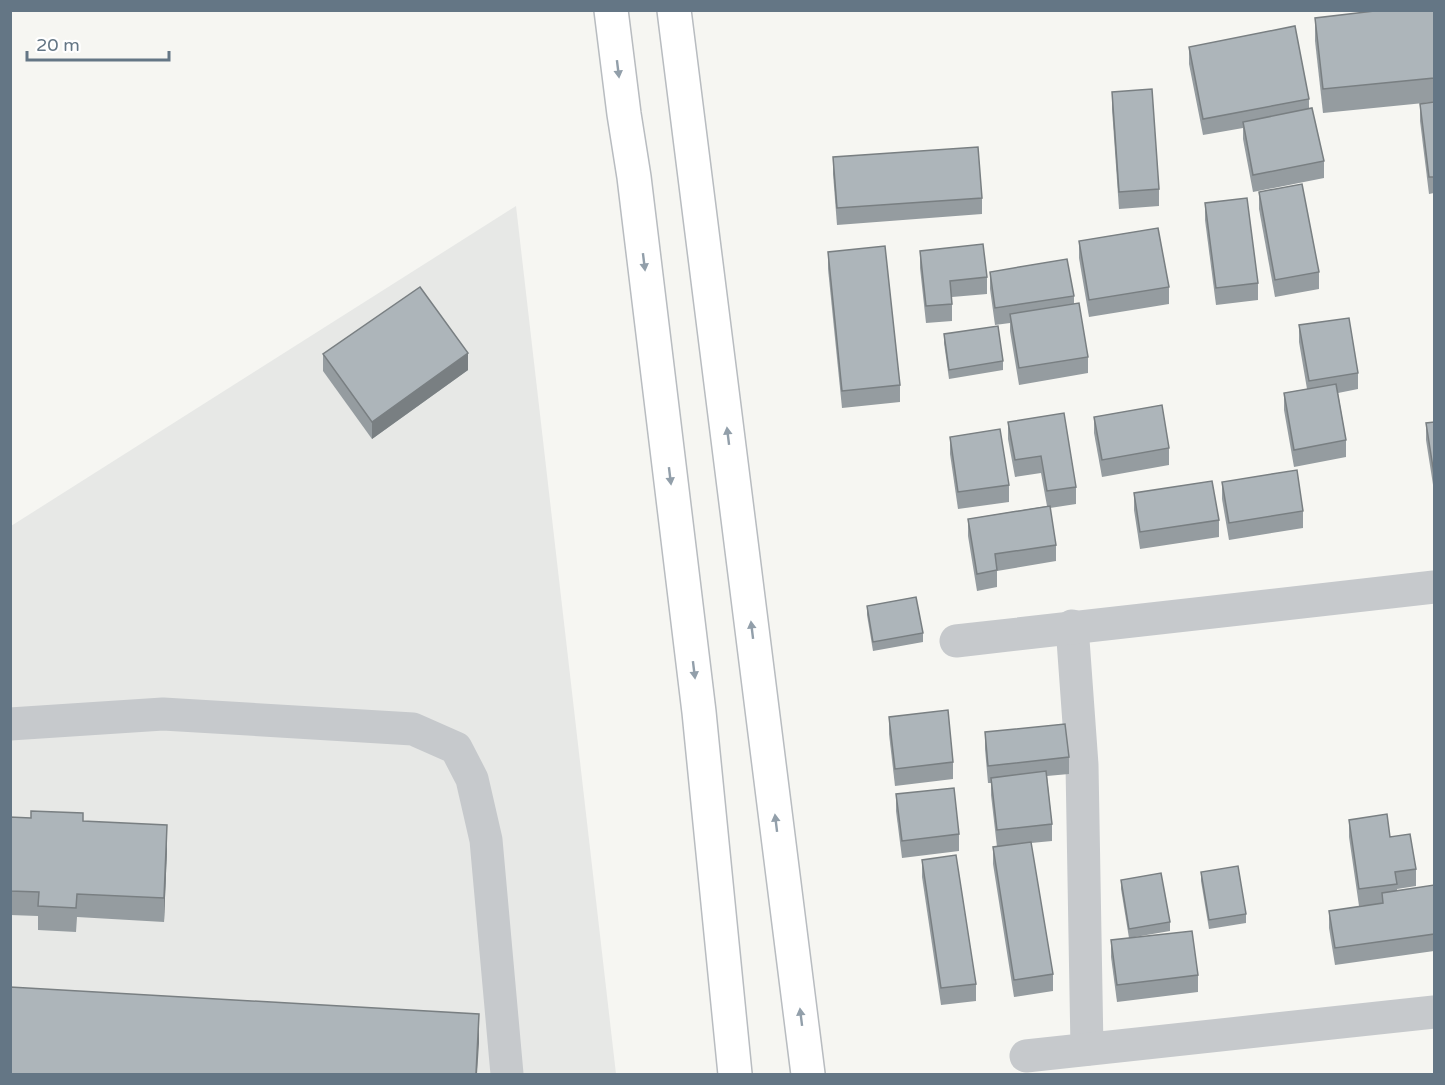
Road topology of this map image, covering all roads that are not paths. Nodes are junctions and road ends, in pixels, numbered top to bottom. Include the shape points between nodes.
1 (611, 10) edge
2 (674, 10) edge
3 (1434, 587) edge
4 (1072, 626) junction
5 (956, 640) dead end
6 (10, 724) edge
7 (1434, 1012) edge
8 (1087, 1049) junction
9 (1026, 1056) dead end
10 (507, 1074) edge
11 (735, 1074) edge
12 (808, 1074) edge

1 -> 11 main road via 697,700
12 -> 2 main road
3 - 4 street
4 - 5 street
4 - 8 street via 1082,765
6 - 10 street via 163,714 413,729 456,748 472,778 486,840
7 - 8 street
8 - 9 street

